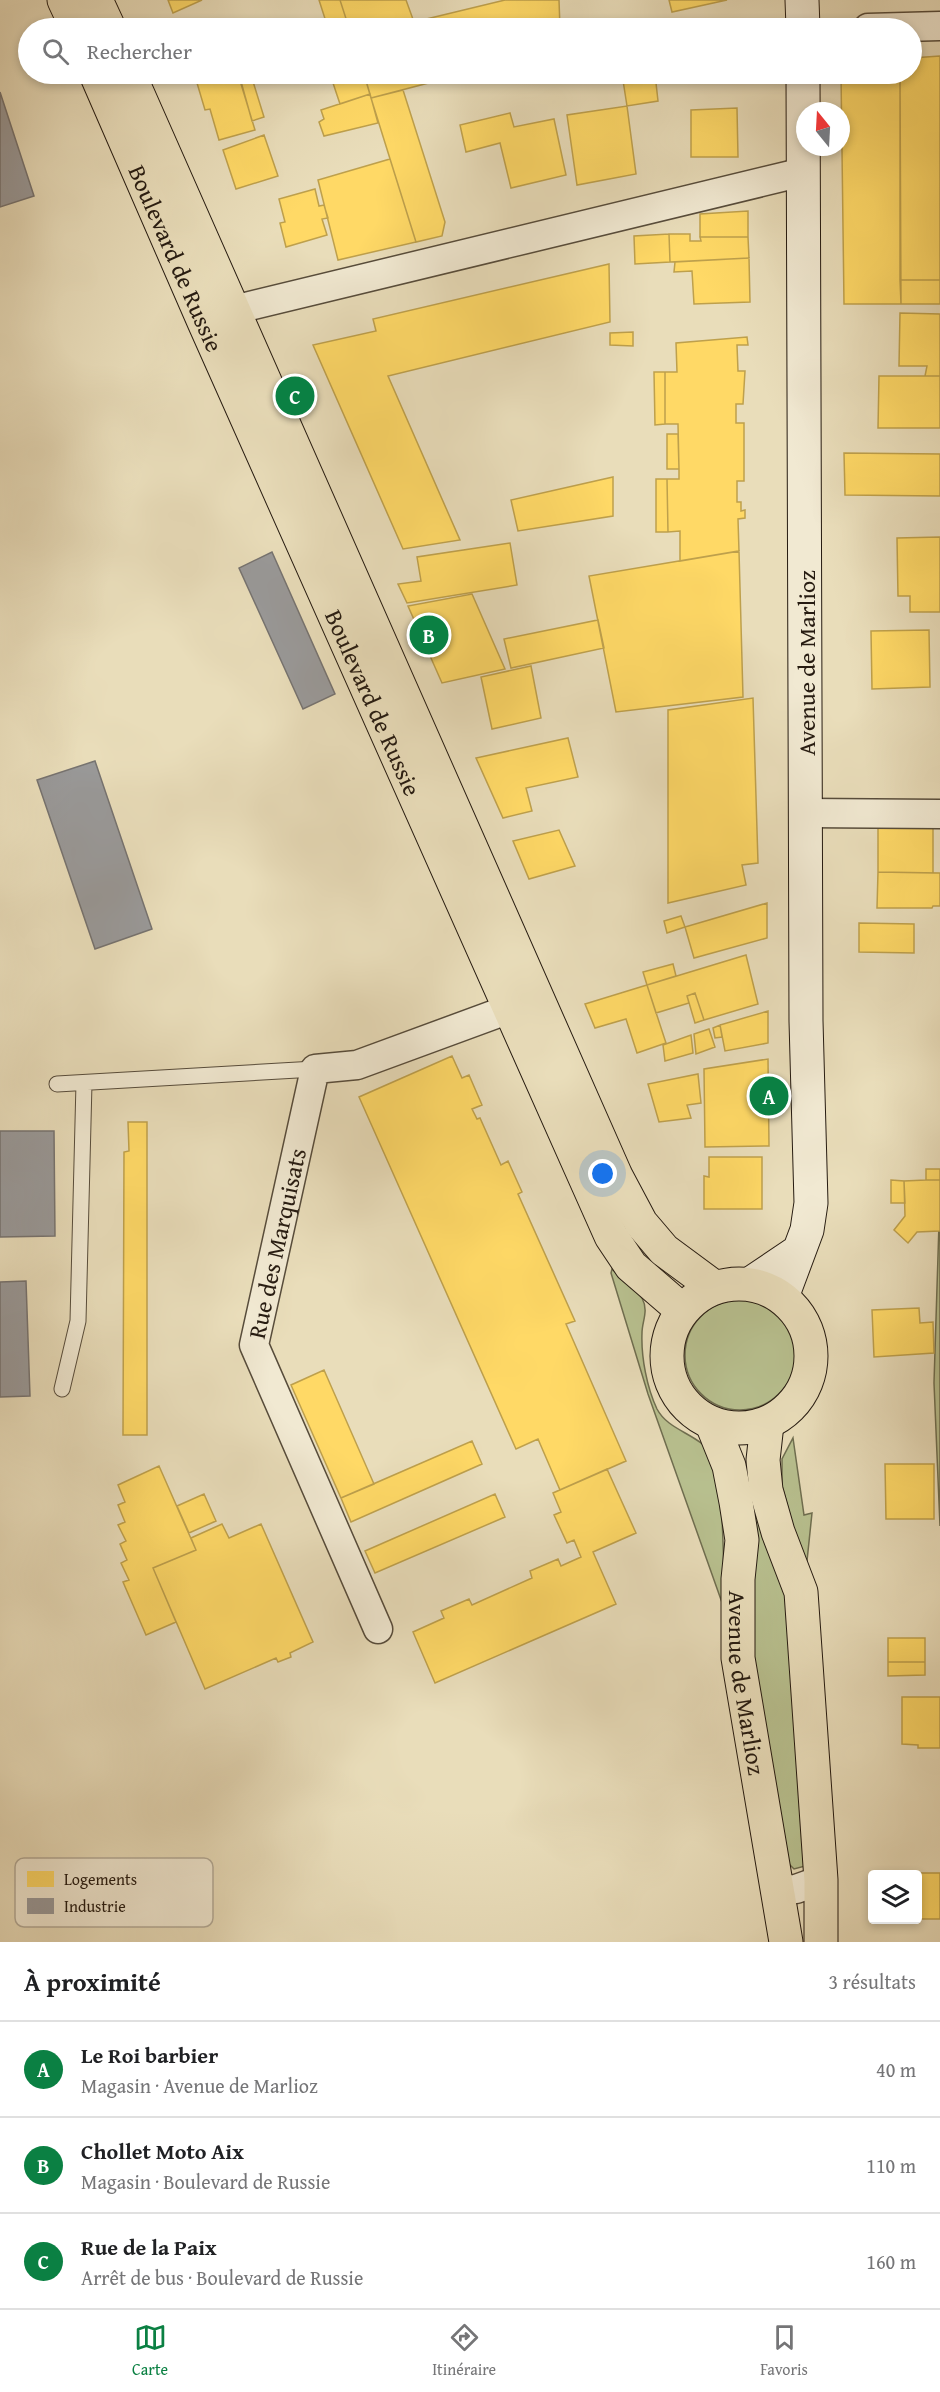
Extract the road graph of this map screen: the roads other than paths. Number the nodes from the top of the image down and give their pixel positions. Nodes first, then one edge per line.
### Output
1 (64, 0) edge
2 (96, 0) edge
3 (802, 0) edge
4 (72, 18) edge
5 (104, 18) edge
6 (802, 18) edge
7 (922, 26) edge
8 (940, 26) edge
9 (101, 84) edge
10 (133, 84) edge
11 (803, 84) edge
12 (803, 172) junction
13 (218, 316) junction
14 (807, 813) junction
15 (940, 814) edge
16 (522, 1004) junction
17 (315, 1069) junction
18 (84, 1083) junction
19 (57, 1084) dead end
20 (799, 1251) junction
21 (750, 1284) junction
22 (714, 1287) junction
23 (782, 1298) junction
24 (682, 1310) junction
25 (62, 1389) dead end
26 (712, 1424) junction
27 (767, 1424) junction
28 (378, 1629) dead end
29 (820, 1880) junction
30 (777, 1890) junction
31 (786, 1942) edge
32 (821, 1942) edge

1 - 4 main road
2 - 5 main road
3 - 6 main road
7 - 8 street
9 - 13 main road, Boulevard de Russie
10 - 13 main road, Boulevard de Russie
11 - 12 main road, Avenue de Marlioz
12 - 13 street
12 - 14 main road, Avenue de Marlioz
13 - 16 main road, Boulevard de Russie
14 - 15 street
14 - 20 main road, Avenue de Marlioz
16 - 17 street
16 - 22 main road, Boulevard de Russie
16 - 24 main road, Boulevard de Russie
17 - 18 lane
17 - 28 street, Rue des Marquisats
18 - 19 lane
18 - 25 lane
20 - 21 main road
20 - 23 main road, Avenue de Marlioz
21 - 22 main road
21 - 23 main road
22 - 24 main road
23 - 27 main road
24 - 26 main road
26 - 27 main road
26 - 30 main road, Avenue de Marlioz
27 - 29 main road
29 - 30 street
29 - 32 main road
30 - 31 main road, Avenue de Marlioz

